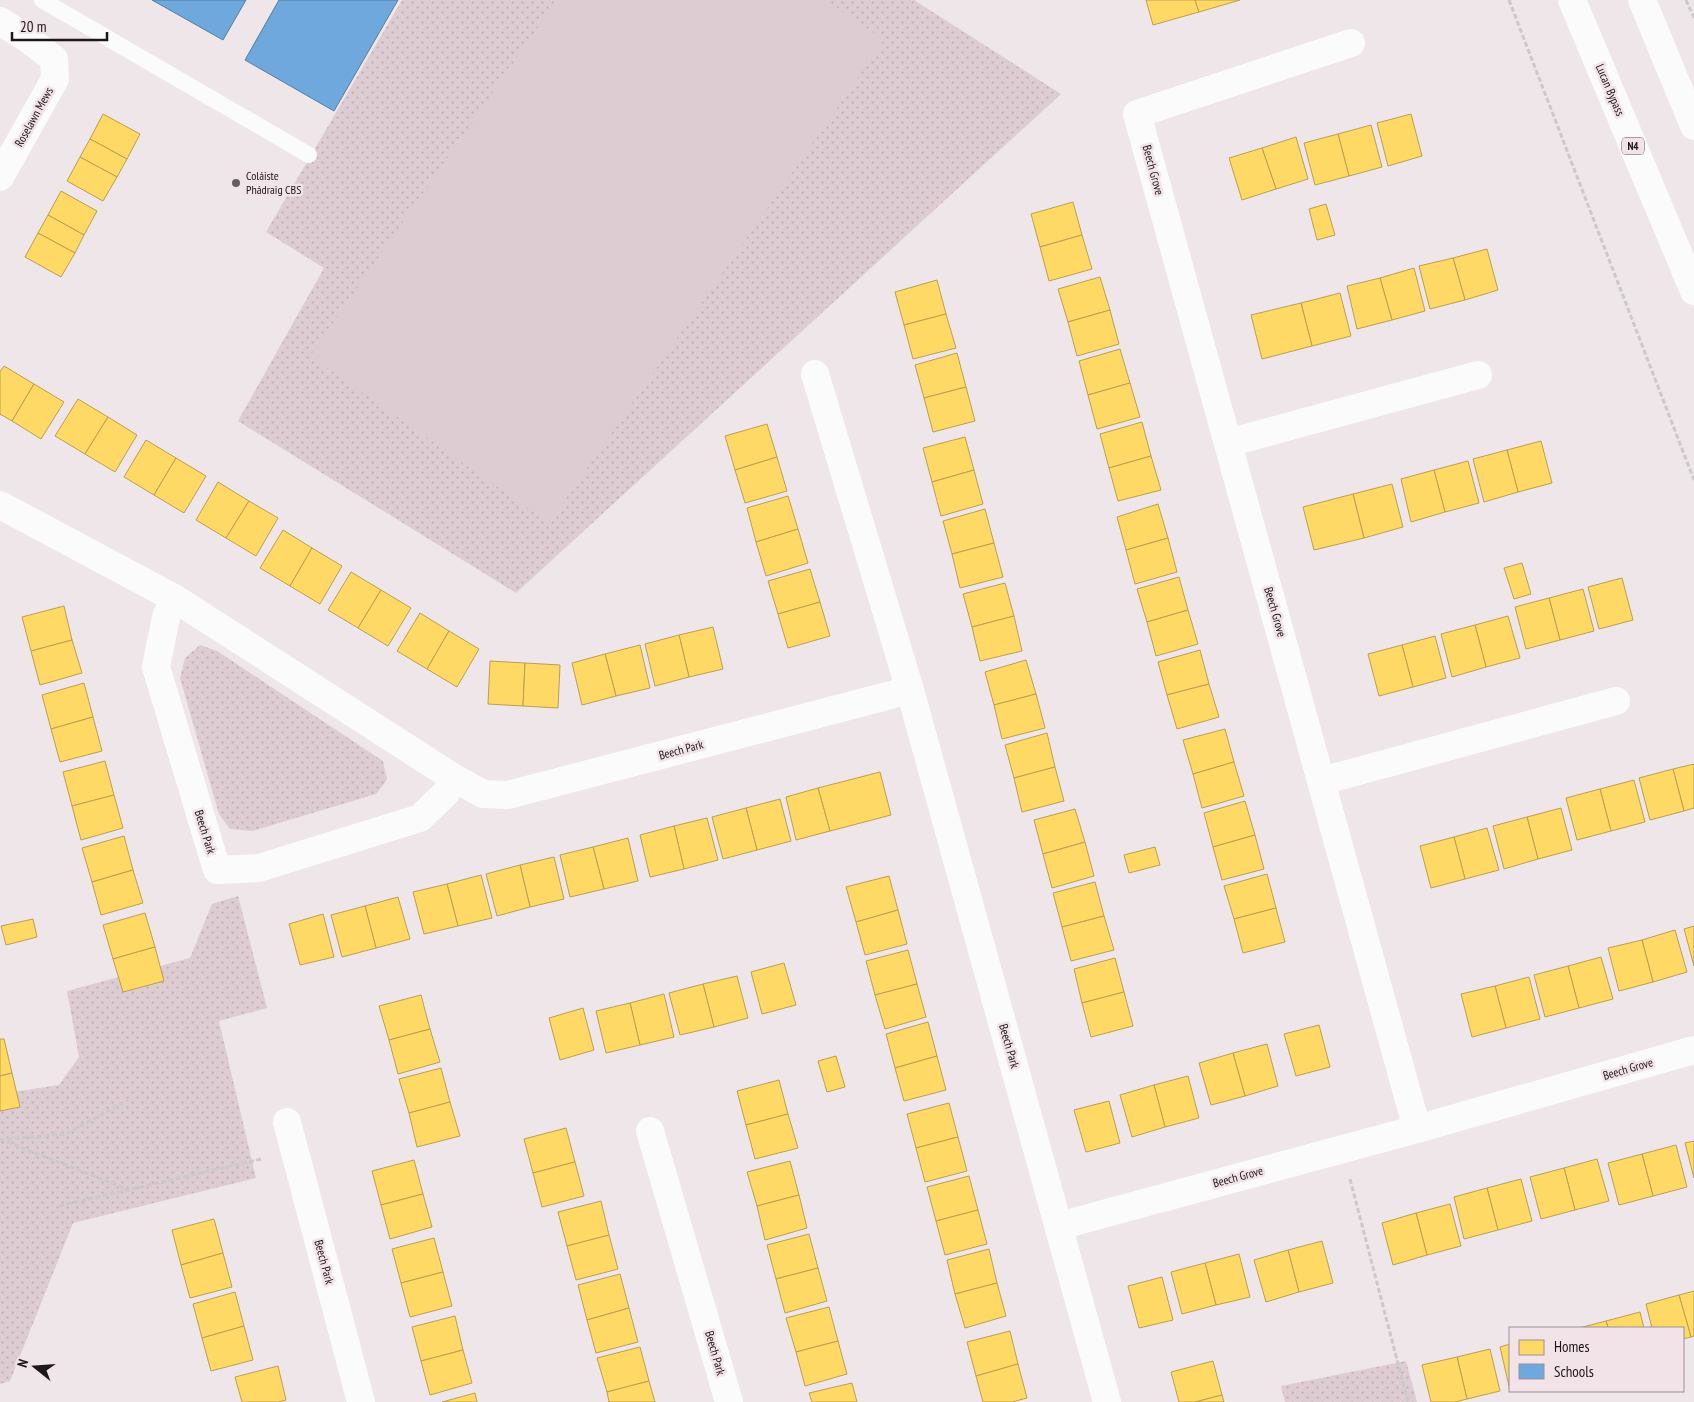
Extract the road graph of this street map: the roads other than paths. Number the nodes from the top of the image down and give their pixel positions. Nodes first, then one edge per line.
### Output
1 (42, 0) edge
2 (1572, 0) edge
3 (1642, 0) edge
4 (0, 21) edge
5 (1351, 42) dead end
6 (1694, 126) edge
7 (309, 155) dead end
8 (0, 178) edge
9 (1694, 291) edge
10 (815, 374) dead end
11 (1478, 375) dead end
12 (1228, 443) junction
13 (0, 505) edge
14 (174, 598) junction
15 (910, 690) junction
16 (1616, 701) dead end
17 (454, 778) junction
18 (1322, 781) junction
19 (1694, 1050) edge
20 (287, 1122) dead end
21 (1417, 1129) junction
22 (650, 1131) dead end
23 (1060, 1226) junction
24 (362, 1402) edge
25 (730, 1402) edge
26 (1106, 1402) edge

1 - 7 lane
2 - 9 main road, Lucan Bypass / N4
3 - 6 main road
4 - 8 main road, Roselawn Mews
5 - 12 main road, Beech Grove
10 - 15 main road, Beech Park
11 - 12 main road
12 - 18 main road, Beech Grove
13 - 14 main road, Beech Park
14 - 17 main road, Beech Park
14 - 17 main road, Beech Park
15 - 17 main road, Beech Park
15 - 23 main road, Beech Park
16 - 18 main road
18 - 21 main road, Beech Grove
19 - 21 main road, Beech Grove
20 - 24 main road, Beech Park
21 - 23 main road, Beech Grove
22 - 25 main road, Beech Park
23 - 26 main road, Beech Park

